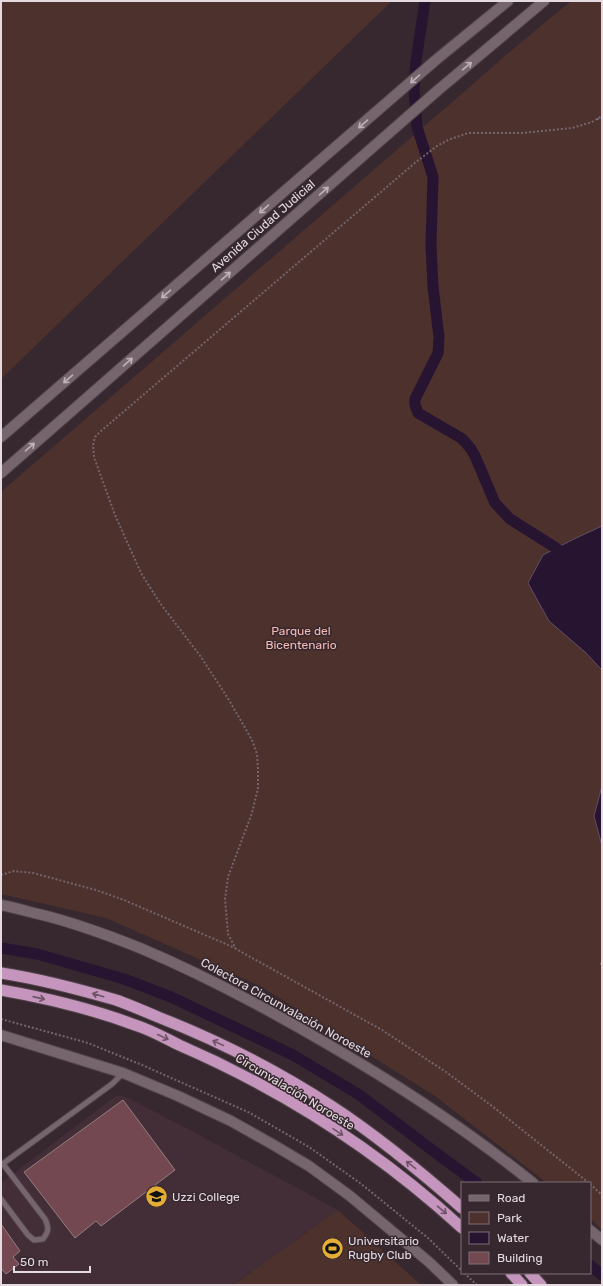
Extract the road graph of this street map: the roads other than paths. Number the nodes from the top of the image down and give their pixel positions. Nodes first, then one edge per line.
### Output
1 (508, 1) edge
2 (544, 1) edge
3 (1, 437) edge
4 (1, 473) edge
5 (1, 905) edge
6 (1, 973) edge
7 (1, 990) edge
8 (1, 1035) edge
9 (122, 1072) junction
10 (2, 1164) edge
11 (531, 1182) edge
12 (1, 1199) edge
13 (461, 1207) edge
14 (461, 1227) edge
15 (591, 1231) edge
16 (602, 1240) edge
17 (512, 1274) edge
18 (531, 1274) edge
19 (453, 1285) edge
20 (522, 1285) edge
21 (542, 1285) edge

1 -> 3 street, Avenida Ciudad Judicial
4 -> 2 street, Avenida Ciudad Judicial
5 - 11 street, Colectora Circunvalación Noroeste
13 -> 6 highway, Circunvalación Noroeste
7 -> 14 highway, Circunvalación Noroeste
8 - 9 street
9 - 10 lane
9 - 19 street
10 - 12 lane
15 - 16 street
17 - 20 highway
18 - 21 highway

